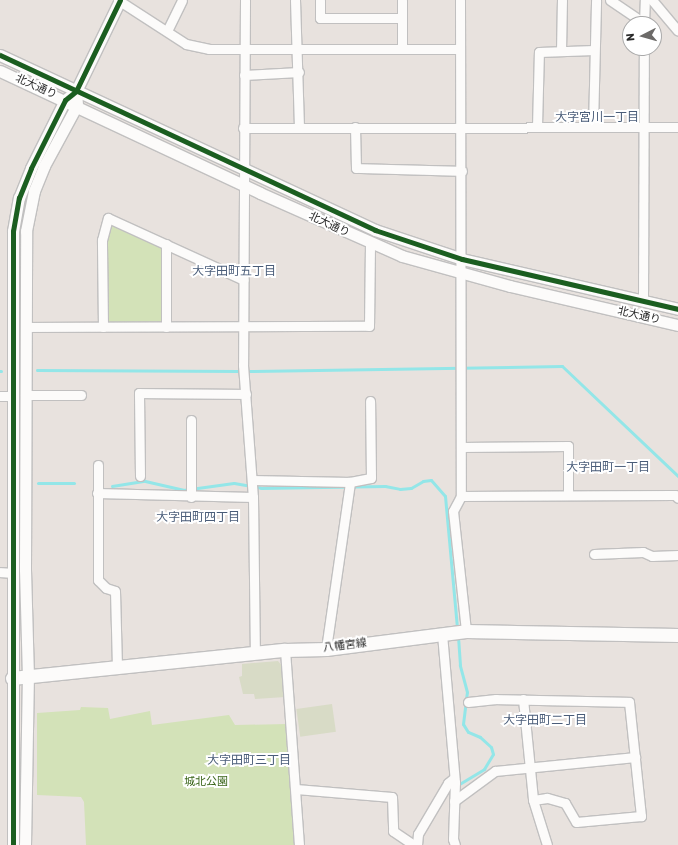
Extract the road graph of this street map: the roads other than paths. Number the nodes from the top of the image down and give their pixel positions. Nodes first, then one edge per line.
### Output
1 (119, 0) edge
2 (182, 0) edge
3 (245, 0) edge
4 (295, 0) edge
5 (320, 0) edge
6 (402, 0) edge
7 (460, 0) edge
8 (562, 0) edge
9 (596, 0) edge
10 (610, 0) edge
11 (645, 0) edge
12 (652, 0) edge
13 (634, 16) edge
14 (644, 16) edge
15 (402, 18) junction
16 (678, 30) edge
17 (167, 31) junction
18 (460, 49) junction
19 (245, 50) junction
20 (299, 50) junction
21 (402, 50) junction
22 (594, 50) junction
23 (561, 51) junction
24 (0, 55) edge
25 (644, 56) edge
26 (0, 71) edge
27 (299, 72) junction
28 (244, 75) junction
29 (76, 90) junction
30 (65, 100) junction
31 (77, 105) junction
32 (462, 126) junction
33 (537, 126) junction
34 (593, 126) junction
35 (644, 126) junction
36 (299, 127) junction
37 (354, 127) junction
38 (678, 127) edge
39 (243, 128) junction
40 (243, 169) junction
41 (462, 171) junction
42 (244, 185) junction
43 (370, 243) junction
44 (166, 244) junction
45 (462, 259) junction
46 (461, 272) junction
47 (244, 280) junction
48 (643, 301) junction
49 (678, 309) edge
50 (678, 324) edge
51 (6, 327) edge
52 (25, 327) junction
53 (103, 327) junction
54 (166, 327) junction
55 (244, 327) junction
56 (246, 394) junction
57 (81, 395) dead end
58 (0, 396) edge
59 (12, 396) junction
60 (25, 396) junction
61 (370, 401) dead end
62 (191, 420) dead end
63 (461, 447) junction
64 (98, 465) dead end
65 (140, 476) dead end
66 (351, 486) junction
67 (253, 488) junction
68 (97, 493) junction
69 (568, 495) junction
70 (461, 496) junction
71 (191, 497) junction
72 (678, 498) edge
73 (594, 554) dead end
74 (678, 555) edge
75 (0, 572) edge
76 (13, 573) junction
77 (456, 632) junction
78 (678, 635) edge
79 (326, 649) junction
80 (285, 650) junction
81 (255, 653) junction
82 (117, 668) junction
83 (28, 677) junction
84 (12, 678) junction
85 (523, 699) junction
86 (468, 702) dead end
87 (635, 757) junction
88 (530, 767) junction
89 (455, 783) junction
90 (296, 789) junction
91 (533, 800) junction
92 (454, 801) junction
93 (12, 845) edge
94 (25, 845) edge
95 (299, 845) edge
96 (415, 845) edge
97 (455, 845) edge
98 (547, 845) edge

1 - 17 street
1 - 29 street
2 - 17 street
3 - 19 street
4 - 20 street
5 - 15 street
6 - 15 street
7 - 18 street
8 - 23 street
9 - 22 street
10 - 13 street
11 - 14 street
12 - 16 street
15 - 21 street
17 - 19 street
18 - 21 street
18 - 32 street
19 - 20 street
19 - 28 street
20 - 21 street
20 - 27 street
22 - 23 street
22 - 34 street
23 - 33 street
24 - 29 street
25 - 35 street
26 - 30 street, 北大通り
27 - 28 street
27 - 36 street
28 - 39 street
29 - 30 street
29 - 31 street
29 - 40 street
30 - 31 street, 北大通り
30 - 51 street
31 - 42 street, 北大通り
31 - 52 street
32 - 33 street
32 - 37 street
32 - 41 street
33 - 34 street
34 - 35 street
35 - 38 street
35 - 48 street
36 - 37 street
36 - 39 street
37 - 41 street
39 - 40 street
40 - 42 street
40 - 45 street
41 - 45 street
42 - 43 street, 北大通り
42 - 47 street
43 - 46 street, 北大通り
43 - 55 street
44 - 47 street
44 - 53 street
44 - 54 street
45 - 46 street
45 - 48 street
46 - 50 street, 北大通り
46 - 63 street
47 - 55 street
48 - 49 street
51 - 52 street
51 - 59 street
52 - 53 street
52 - 60 street
53 - 54 street
54 - 55 street
55 - 56 street
56 - 65 street
56 - 67 street
57 - 60 street
58 - 59 street
59 - 76 street
60 - 83 street
61 - 66 street
62 - 71 street
63 - 69 street
63 - 70 street
64 - 68 street
66 - 67 street
66 - 79 street
67 - 71 street
67 - 81 street
68 - 71 street
68 - 82 street
69 - 70 street
69 - 72 street
70 - 77 street
73 - 74 street
75 - 76 street
76 - 84 street
77 - 78 main road, 八幡宮線
77 - 79 main road, 八幡宮線
77 - 89 street
79 - 80 main road, 八幡宮線
80 - 81 main road, 八幡宮線
80 - 90 street
81 - 82 main road, 八幡宮線
82 - 83 main road, 八幡宮線
83 - 84 main road, 八幡宮線
83 - 94 street
84 - 93 street
85 - 86 street
85 - 87 street
85 - 88 street
87 - 88 street
87 - 91 street
88 - 91 street
88 - 92 street
89 - 92 street
89 - 96 street
90 - 95 street
90 - 96 street
91 - 98 street
92 - 97 street

